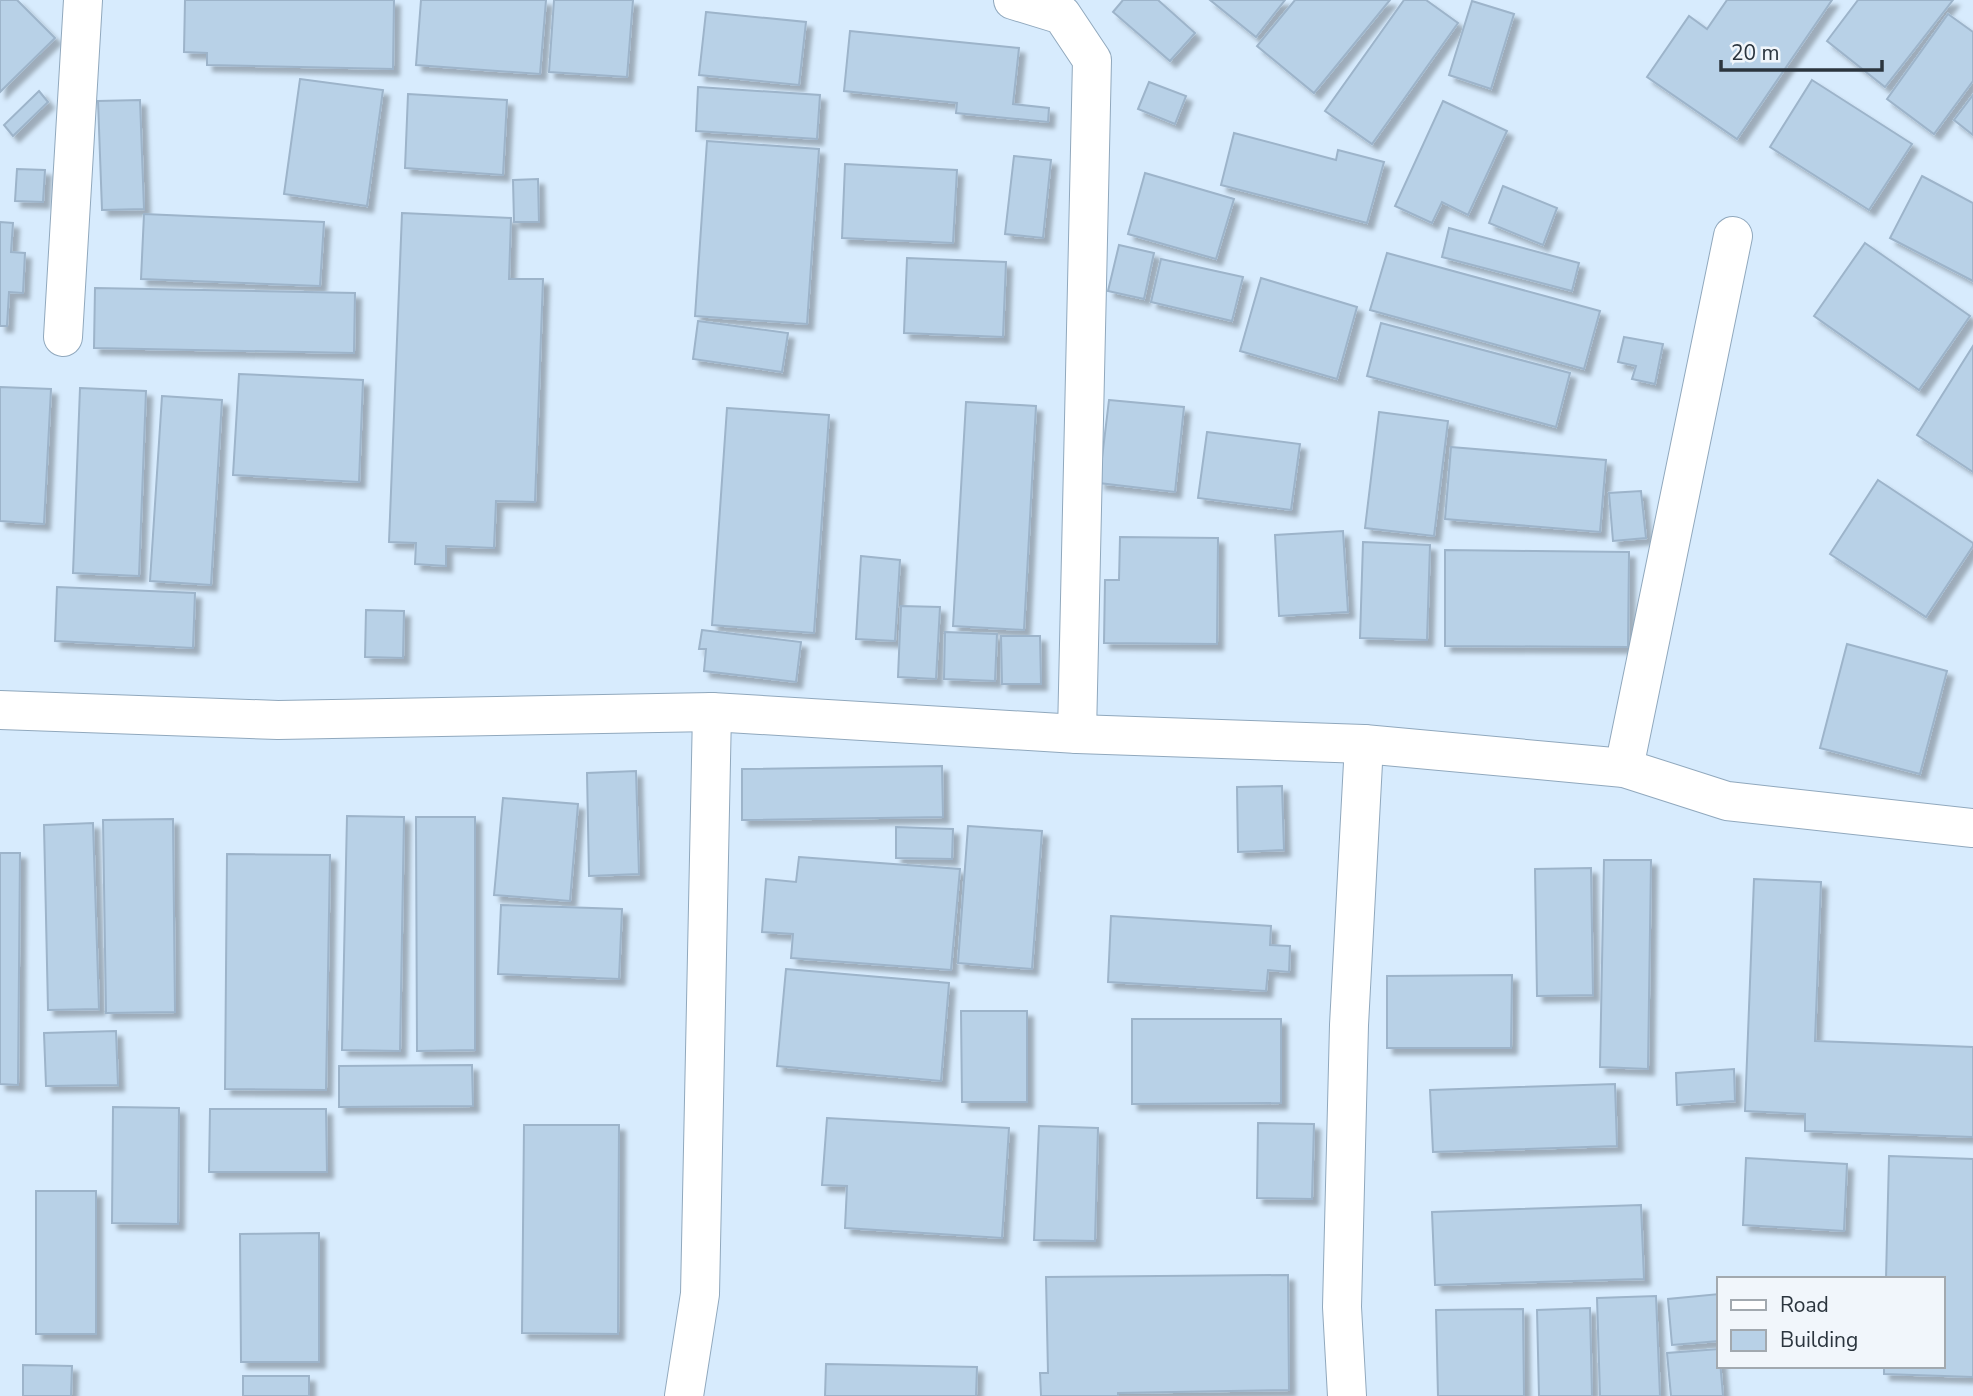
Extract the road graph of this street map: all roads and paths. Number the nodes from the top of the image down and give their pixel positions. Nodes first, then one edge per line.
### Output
1 (83, 0) edge
2 (1013, 0) edge
3 (1733, 236) dead end
4 (63, 337) dead end
5 (0, 710) edge
6 (712, 712) junction
7 (1077, 734) junction
8 (1364, 744) junction
9 (1623, 768) junction
10 (1973, 828) edge
11 (684, 1396) edge
12 (1347, 1396) edge

1 - 4 street
2 - 7 street
3 - 9 street
5 - 6 street
6 - 7 street
6 - 11 street
7 - 8 street
8 - 9 street
8 - 12 street
9 - 10 street

